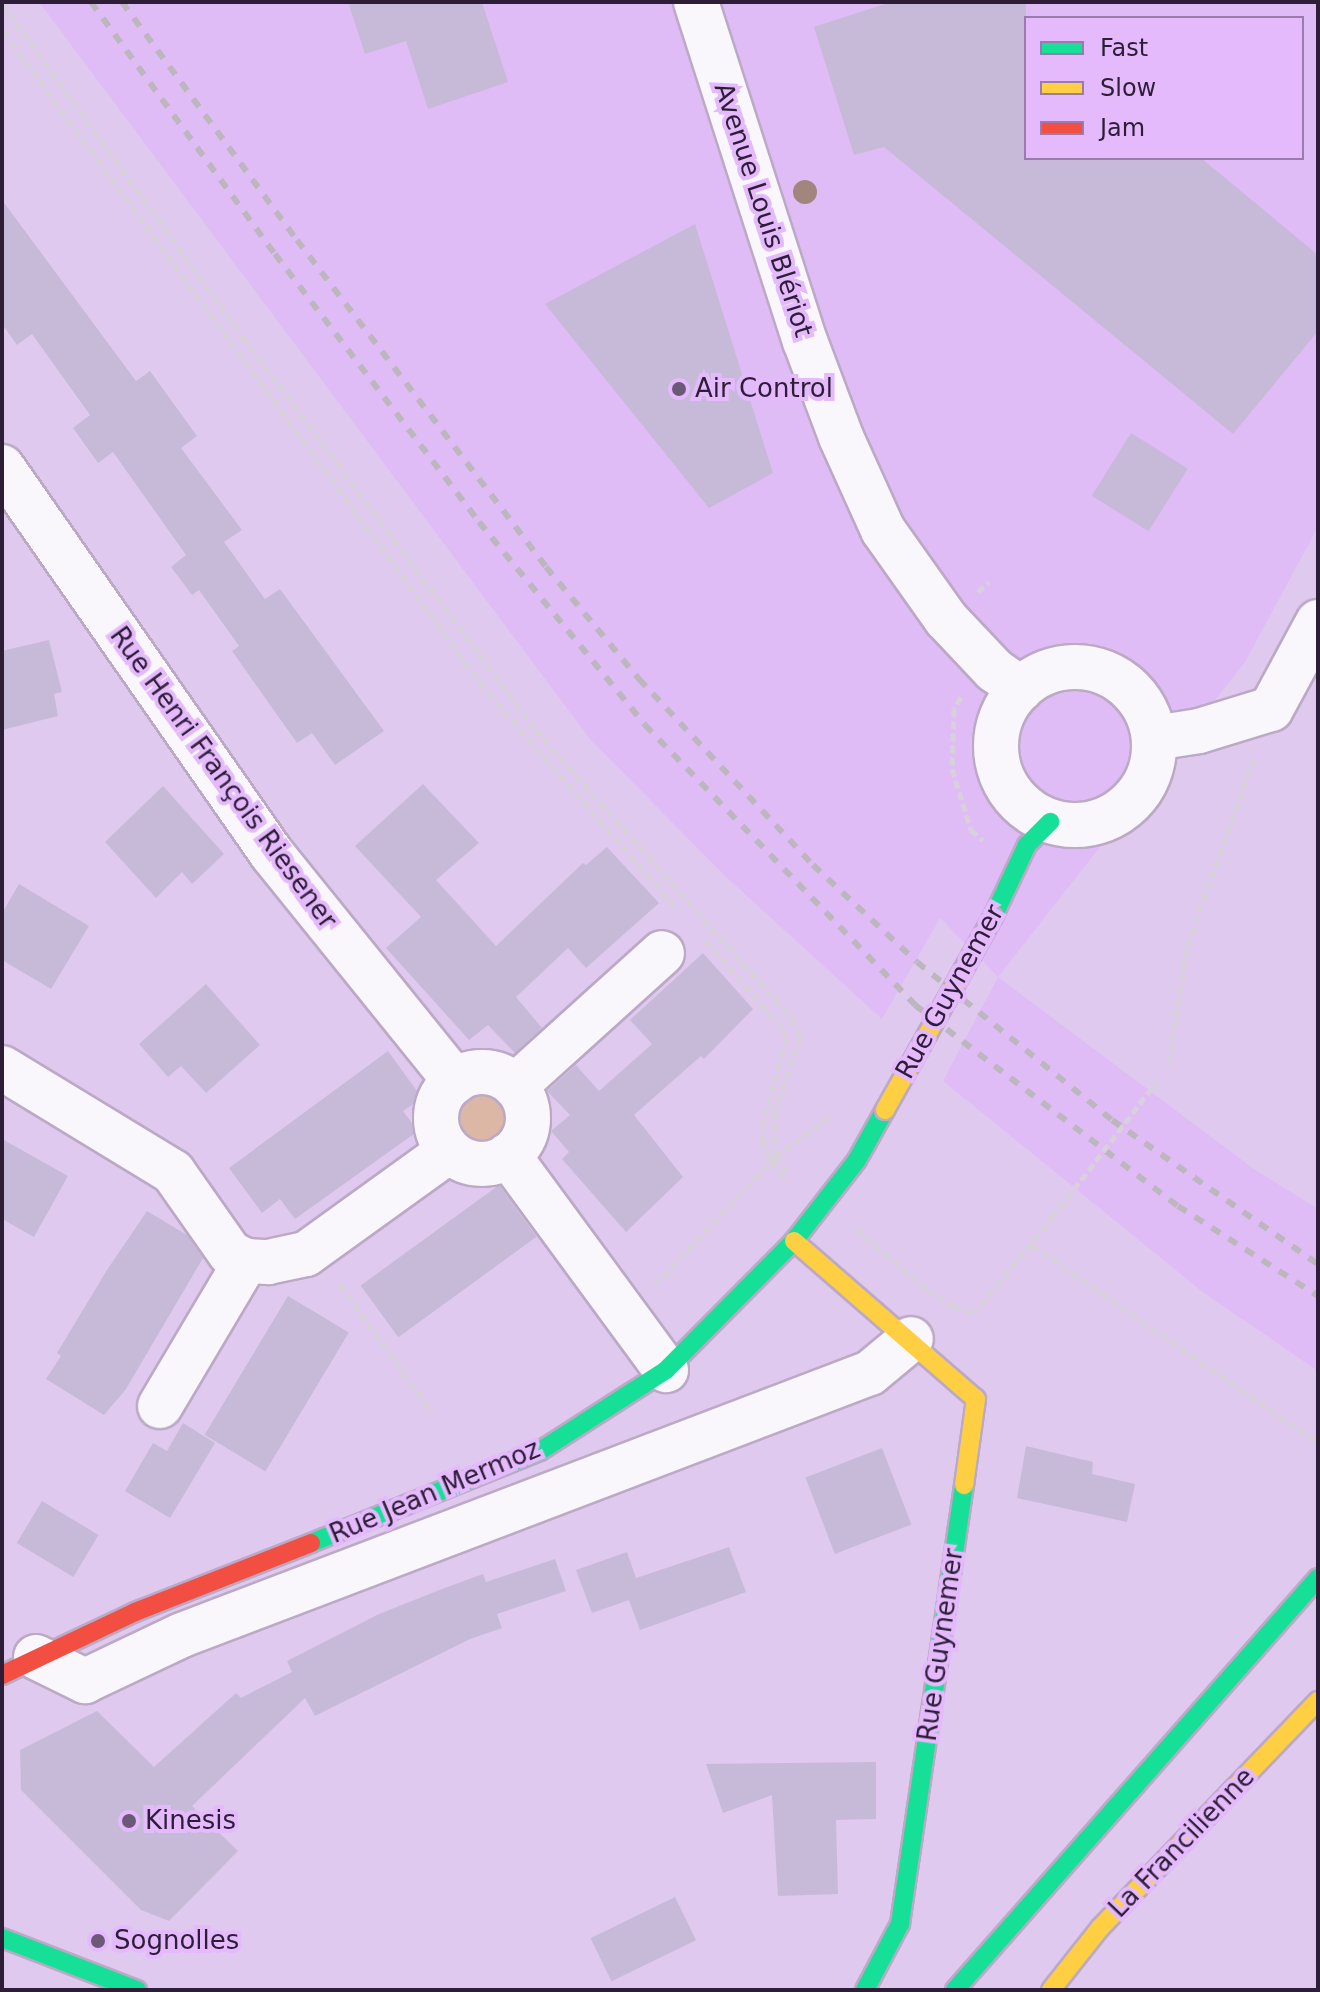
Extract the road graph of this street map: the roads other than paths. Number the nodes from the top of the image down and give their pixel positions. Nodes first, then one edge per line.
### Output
1 (696, 2) edge
2 (2, 467) edge
3 (1318, 622) edge
4 (1021, 689) junction
5 (1154, 738) junction
6 (1050, 822) junction
7 (662, 953) dead end
8 (2, 1068) edge
9 (455, 1081) junction
10 (515, 1086) junction
11 (449, 1151) junction
12 (508, 1155) junction
13 (794, 1241) junction
14 (246, 1261) junction
15 (904, 1332) junction
16 (666, 1370) junction
17 (160, 1406) dead end
18 (1318, 1578) edge
19 (13, 1671) edge
20 (1318, 1701) edge
21 (5, 1936) edge
22 (137, 1990) edge
23 (865, 1990) edge
24 (955, 1990) edge
25 (1051, 1990) edge

1 - 4 street, Avenue Louis Blériot
2 - 9 street, Rue Henri François Riesener
3 - 5 street
4 - 5 street
4 - 6 street
5 - 6 street
6 - 13 main road, Rue Guynemer, bridge
7 - 10 street
8 - 14 street
9 - 10 street
9 - 11 street
10 - 12 street
11 - 12 street
11 - 14 street
12 - 16 street
13 - 15 main road
13 - 16 main road, Rue Jean Mermoz
14 - 17 street
15 - 19 street, Rue Jean Mermoz
15 - 23 main road, Rue Guynemer
16 - 19 main road, Rue Jean Mermoz
18 - 24 main road
20 - 25 main road, La Francilienne
21 - 22 main road

